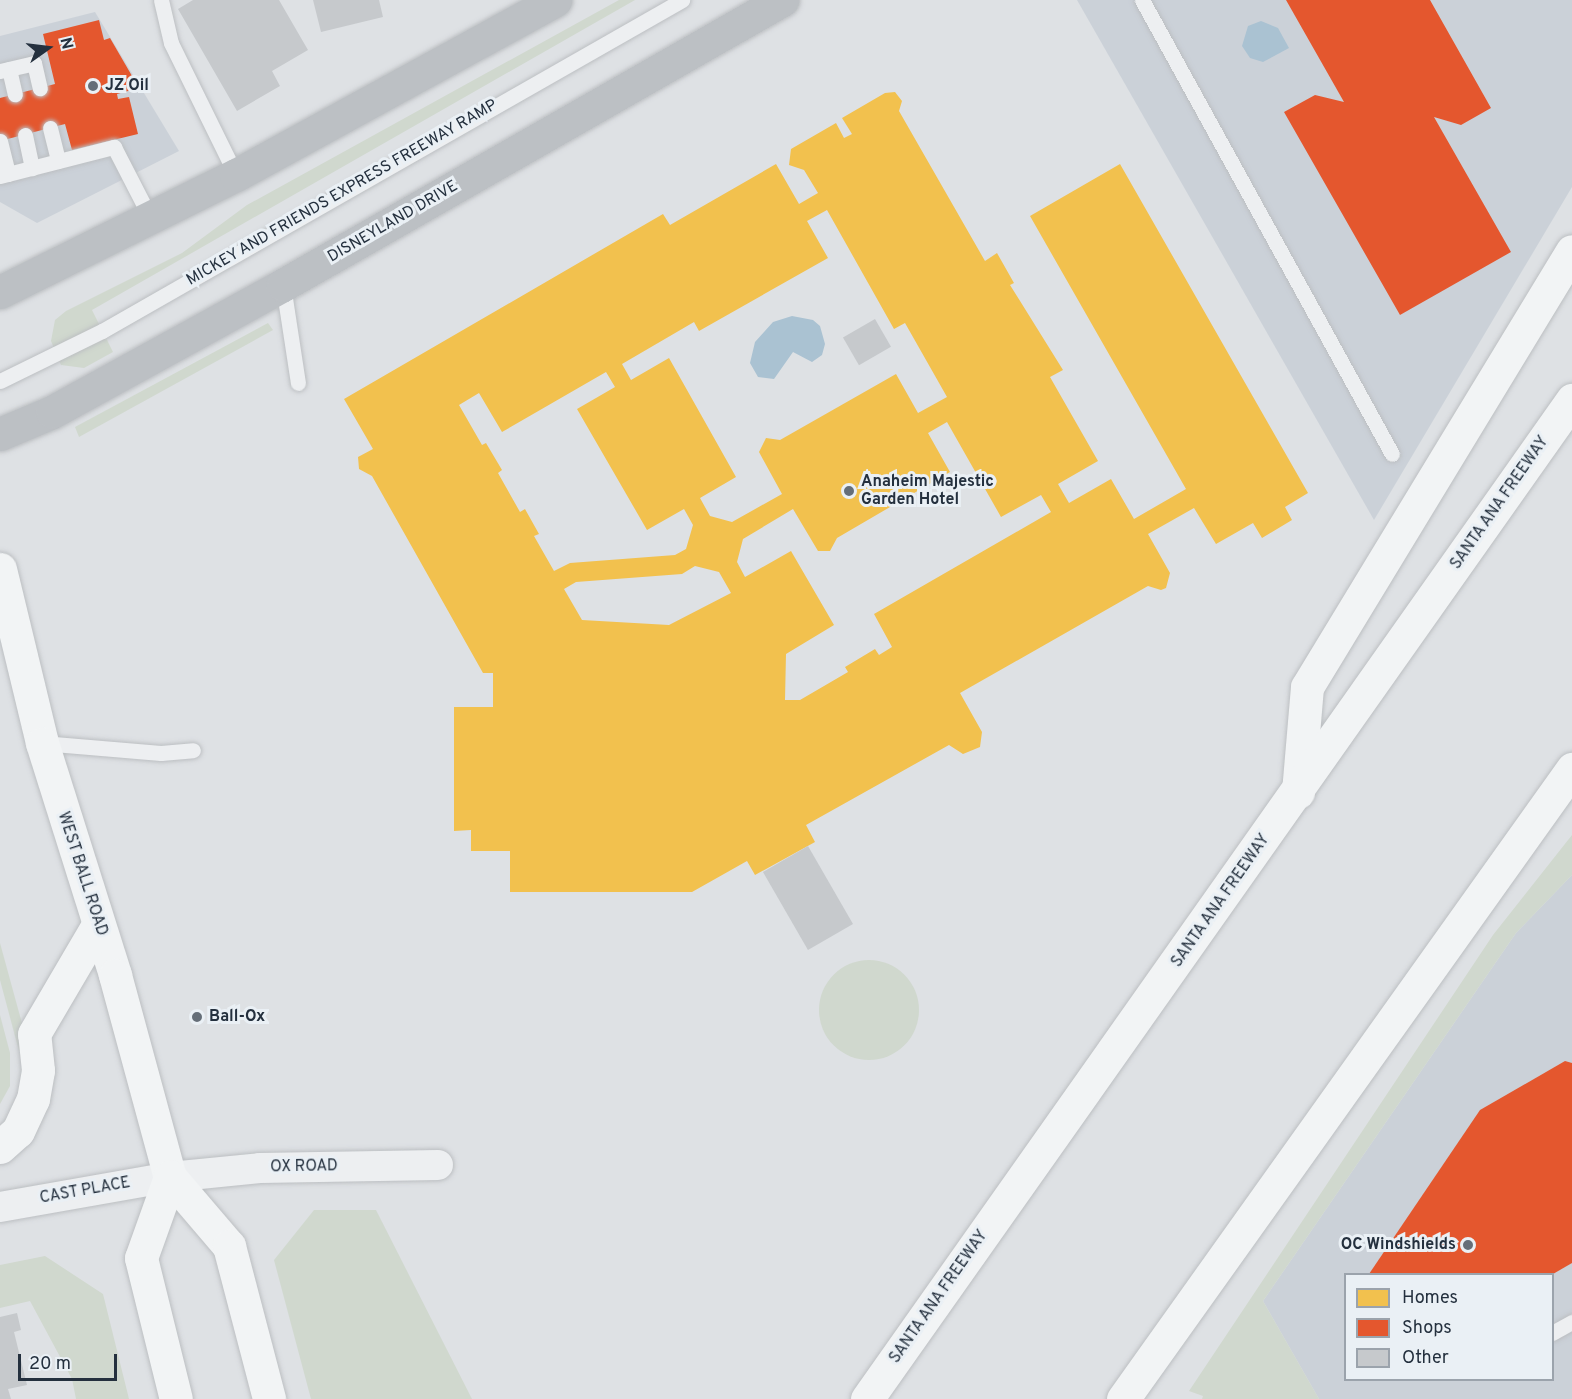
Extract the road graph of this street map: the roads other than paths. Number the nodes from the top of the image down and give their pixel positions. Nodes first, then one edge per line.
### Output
1 (161, 0) edge
2 (555, 0) edge
3 (682, 0) edge
4 (782, 0) edge
5 (1142, 0) edge
6 (4, 70) edge
7 (40, 88) dead end
8 (15, 94) dead end
9 (50, 128) dead end
10 (25, 135) dead end
11 (0, 141) edge
12 (58, 161) junction
13 (32, 168) junction
14 (4, 175) edge
15 (236, 175) junction
16 (150, 218) junction
17 (1572, 251) edge
18 (283, 285) junction
19 (0, 292) edge
20 (0, 381) edge
21 (298, 383) dead end
22 (1572, 400) edge
23 (0, 434) edge
24 (1392, 454) dead end
25 (0, 569) edge
26 (42, 743) junction
27 (193, 750) dead end
28 (1572, 769) edge
29 (1298, 793) junction
30 (98, 925) junction
31 (0, 1147) edge
32 (438, 1165) dead end
33 (170, 1177) junction
34 (0, 1206) edge
35 (1232, 1245) junction
36 (1572, 1322) edge
37 (1554, 1332) edge
38 (176, 1399) edge
39 (269, 1399) edge
40 (867, 1399) edge
41 (1123, 1399) edge
42 (1142, 1399) edge

1 - 15 lane
2 - 15 main road
3 - 20 lane, MICKEY AND FRIENDS EXPRESS FREEWAY RAMP
4 - 18 main road, DISNEYLAND DRIVE
5 - 24 lane
6 - 7 lane
6 - 8 lane
9 - 12 lane
10 - 13 lane
11 - 14 lane
12 - 13 lane
12 - 16 lane
13 - 14 lane
15 - 16 main road
16 - 19 main road
17 - 29 main road
18 - 21 lane
18 - 23 main road, DISNEYLAND DRIVE
22 - 29 main road, SANTA ANA FREEWAY
25 - 26 main road, WEST BALL ROAD
26 - 27 lane
26 - 30 main road, WEST BALL ROAD
28 - 35 main road
29 - 40 main road, SANTA ANA FREEWAY
30 - 31 main road
30 - 33 main road, WEST BALL ROAD
32 - 33 street, OX ROAD
33 - 34 street, CAST PLACE
33 - 38 main road
33 - 39 main road, WEST BALL ROAD
35 - 41 main road
35 - 42 main road
36 - 37 lane

